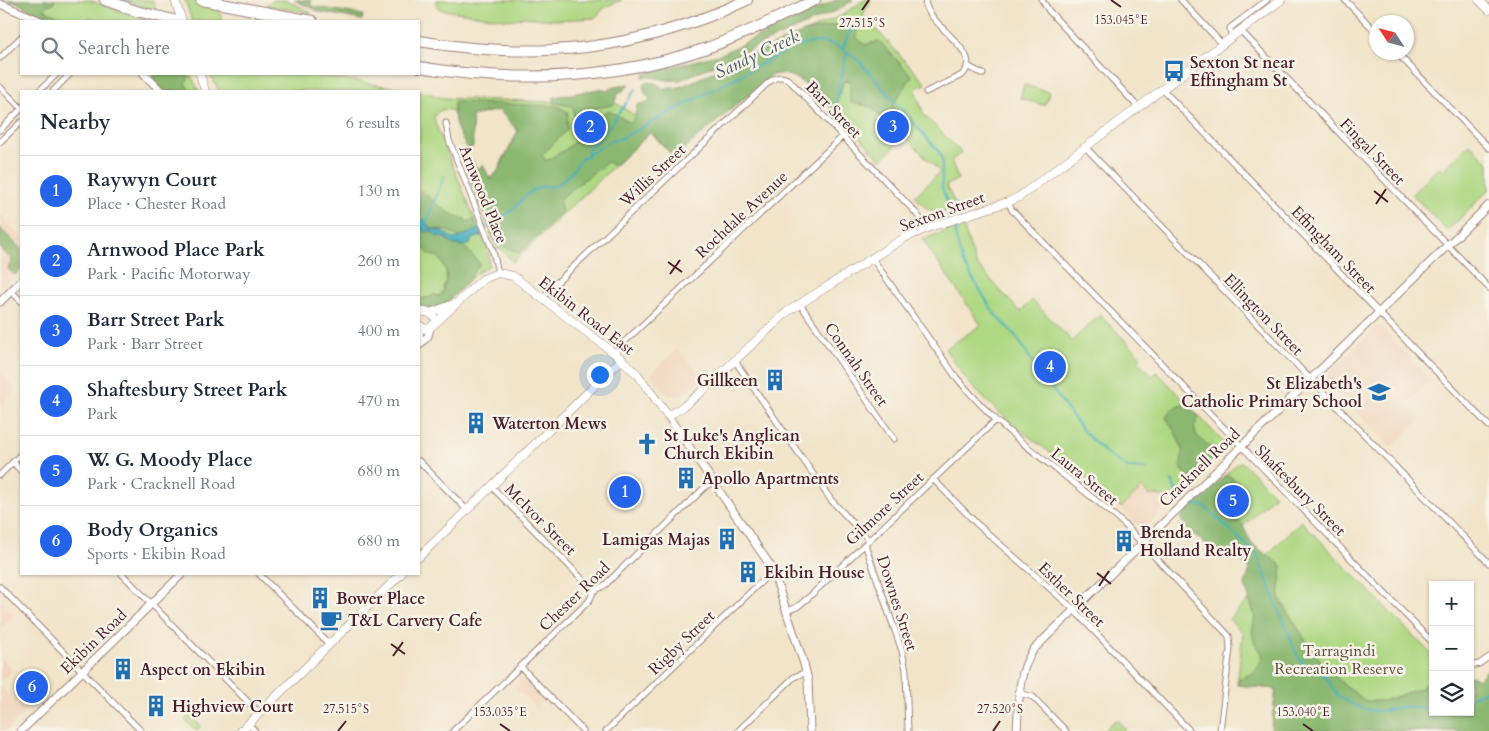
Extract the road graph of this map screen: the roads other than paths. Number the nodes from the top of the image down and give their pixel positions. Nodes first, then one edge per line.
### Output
1 (105, 0) edge
2 (175, 0) edge
3 (201, 0) edge
4 (747, 0) edge
5 (815, 0) edge
6 (924, 0) edge
7 (1042, 0) edge
8 (1182, 0) edge
9 (1267, 0) edge
10 (1280, 0) edge
11 (1345, 0) edge
12 (1479, 0) edge
13 (0, 4) edge
14 (1489, 10) edge
15 (36, 20) edge
16 (176, 20) edge
17 (180, 20) edge
18 (307, 20) edge
19 (1369, 25) edge
20 (1240, 30) junction
21 (1231, 37) junction
22 (20, 38) edge
23 (420, 41) edge
24 (1222, 44) junction
25 (0, 58) edge
26 (1404, 60) edge
27 (967, 66) junction
28 (420, 67) edge
29 (983, 74) dead end
30 (56, 75) edge
31 (69, 75) edge
32 (145, 75) edge
33 (201, 77) edge
34 (782, 77) joint
35 (0, 87) edge
36 (1162, 89) junction
37 (40, 90) edge
38 (54, 90) edge
39 (158, 90) edge
40 (205, 90) edge
41 (211, 90) edge
42 (926, 92) dead end
43 (1138, 106) junction
44 (20, 108) edge
45 (20, 110) edge
46 (20, 123) edge
47 (446, 123) dead end
48 (0, 130) edge
49 (843, 136) junction
50 (0, 142) edge
51 (1085, 147) junction
52 (1489, 148) edge
53 (1008, 202) junction
54 (1489, 205) edge
55 (928, 228) junction
56 (1447, 245) junction
57 (872, 258) junction
58 (498, 274) junction
59 (20, 282) edge
60 (1489, 288) edge
61 (11, 291) junction
62 (543, 298) junction
63 (20, 300) edge
64 (0, 302) edge
65 (456, 304) junction
66 (800, 304) junction
67 (1378, 312) junction
68 (423, 314) edge
69 (420, 326) edge
70 (432, 326) junction
71 (420, 344) edge
72 (615, 353) junction
73 (622, 359) junction
74 (735, 361) junction
75 (1309, 379) junction
76 (668, 416) junction
77 (996, 420) junction
78 (1489, 426) edge
79 (894, 439) dead end
80 (1240, 446) junction
81 (20, 455) edge
82 (420, 461) edge
83 (13, 462) junction
84 (20, 470) edge
85 (0, 475) edge
86 (933, 479) junction
87 (713, 481) junction
88 (491, 486) junction
89 (467, 510) junction
90 (867, 542) junction
91 (1142, 542) junction
92 (420, 556) edge
93 (1489, 563) edge
94 (775, 573) junction
95 (123, 575) edge
96 (181, 575) edge
97 (259, 575) edge
98 (398, 575) edge
99 (0, 587) edge
100 (594, 591) junction
101 (151, 604) junction
102 (1073, 610) junction
103 (787, 611) junction
104 (1429, 639) edge
105 (329, 644) junction
106 (1489, 657) edge
107 (1474, 665) edge
108 (520, 666) junction
109 (82, 671) junction
110 (806, 672) junction
111 (1020, 693) junction
112 (259, 713) junction
113 (248, 724) junction
114 (21, 730) edge
115 (141, 731) edge
116 (241, 731) edge
117 (255, 731) edge
118 (453, 731) edge
119 (584, 731) edge
120 (606, 731) edge
121 (738, 731) edge
122 (810, 731) edge
123 (908, 731) edge
124 (1017, 731) edge
125 (1066, 731) edge
126 (1190, 731) edge
127 (1220, 731) edge

1 - 16 highway
2 - 17 main road
3 - 18 highway
4 - 23 highway
5 - 28 highway
6 - 27 street
7 - 43 street
8 - 24 street
9 - 21 street, Sexton Street
10 - 20 main road, Sexton Street
11 - 19 street
12 - 14 main road
13 - 15 street
20 - 21 main road, Sexton Street
20 - 56 street, Fingal Street
21 - 24 main road, Sexton Street
22 - 25 street
24 - 36 main road, Sexton Street
26 - 52 street
27 - 29 street
27 - 42 street
30 - 37 street
31 - 38 street
32 - 39 street
33 - 40 main road
33 - 41 main road
34 - 49 street, Barr Street
34 - 62 street, Willis Street
35 - 44 street
36 - 43 main road, Sexton Street
36 - 67 street, Effingham Street
43 - 51 main road, Sexton Street
45 - 48 street
46 - 50 street
47 - 58 street, Arnwood Place
49 - 55 street, Barr Street
49 - 72 street, Rochdale Avenue
51 - 53 main road, Sexton Street
51 - 75 street, Ellington Street
53 - 55 main road, Sexton Street
53 - 80 street, Shaftesbury Street
54 - 56 street, Cracknell Road
55 - 57 main road, Sexton Street
56 - 60 street, Fingal Street
56 - 67 street, Cracknell Road
57 - 66 main road, Sexton Street
57 - 77 street, Laura Street
58 - 62 main road, Ekibin Road East
58 - 65 main road
59 - 61 street
61 - 63 street
61 - 64 street
62 - 72 main road, Ekibin Road East
65 - 68 main road
65 - 70 main road
66 - 74 main road, Sexton Street
66 - 79 street, Connah Street
67 - 75 street, Cracknell Road
67 - 78 street, Effingham Street
68 - 70 main road
69 - 70 main road
70 - 71 street
72 - 73 main road, Ekibin Road East
73 - 76 main road, Ekibin Road East
73 - 88 main road
74 - 76 main road, Sexton Street
74 - 90 street
75 - 80 street, Cracknell Road
75 - 93 street, Ellington Street
76 - 87 street, Ekibin Road East
77 - 86 street, Gilmore Street
77 - 91 street, Laura Street
80 - 91 street, Cracknell Road
80 - 104 street, Shaftesbury Street
81 - 83 street
82 - 89 street
83 - 84 street
83 - 85 street
86 - 90 street, Gilmore Street
86 - 102 street, Esther Street
87 - 94 street, Ekibin Road East
87 - 100 street, Chester Road
88 - 89 main road
88 - 100 street, McIvor Street
89 - 92 main road
90 - 103 street, Gilmore Street
90 - 123 street, Downes Street
91 - 102 street, Cracknell Road
91 - 127 street, Laura Street
94 - 103 street, Ekibin Road East
94 - 120 street, Rigby Street
95 - 101 street
96 - 101 street, Ekibin Road
97 - 105 street
98 - 105 main road
99 - 109 street
100 - 108 street, Chester Road
101 - 109 street, Ekibin Road
101 - 112 street
102 - 111 street, Cracknell Road
102 - 126 street, Esther Street
103 - 110 street, Ekibin Road East
105 - 112 main road
106 - 107 street
108 - 118 street, Chester Road
108 - 119 street
109 - 114 street, Ekibin Road
109 - 115 street
110 - 121 street
110 - 122 street, Ekibin Road East
111 - 124 street, Cracknell Road
111 - 125 street
112 - 113 main road
113 - 116 main road
113 - 117 street

